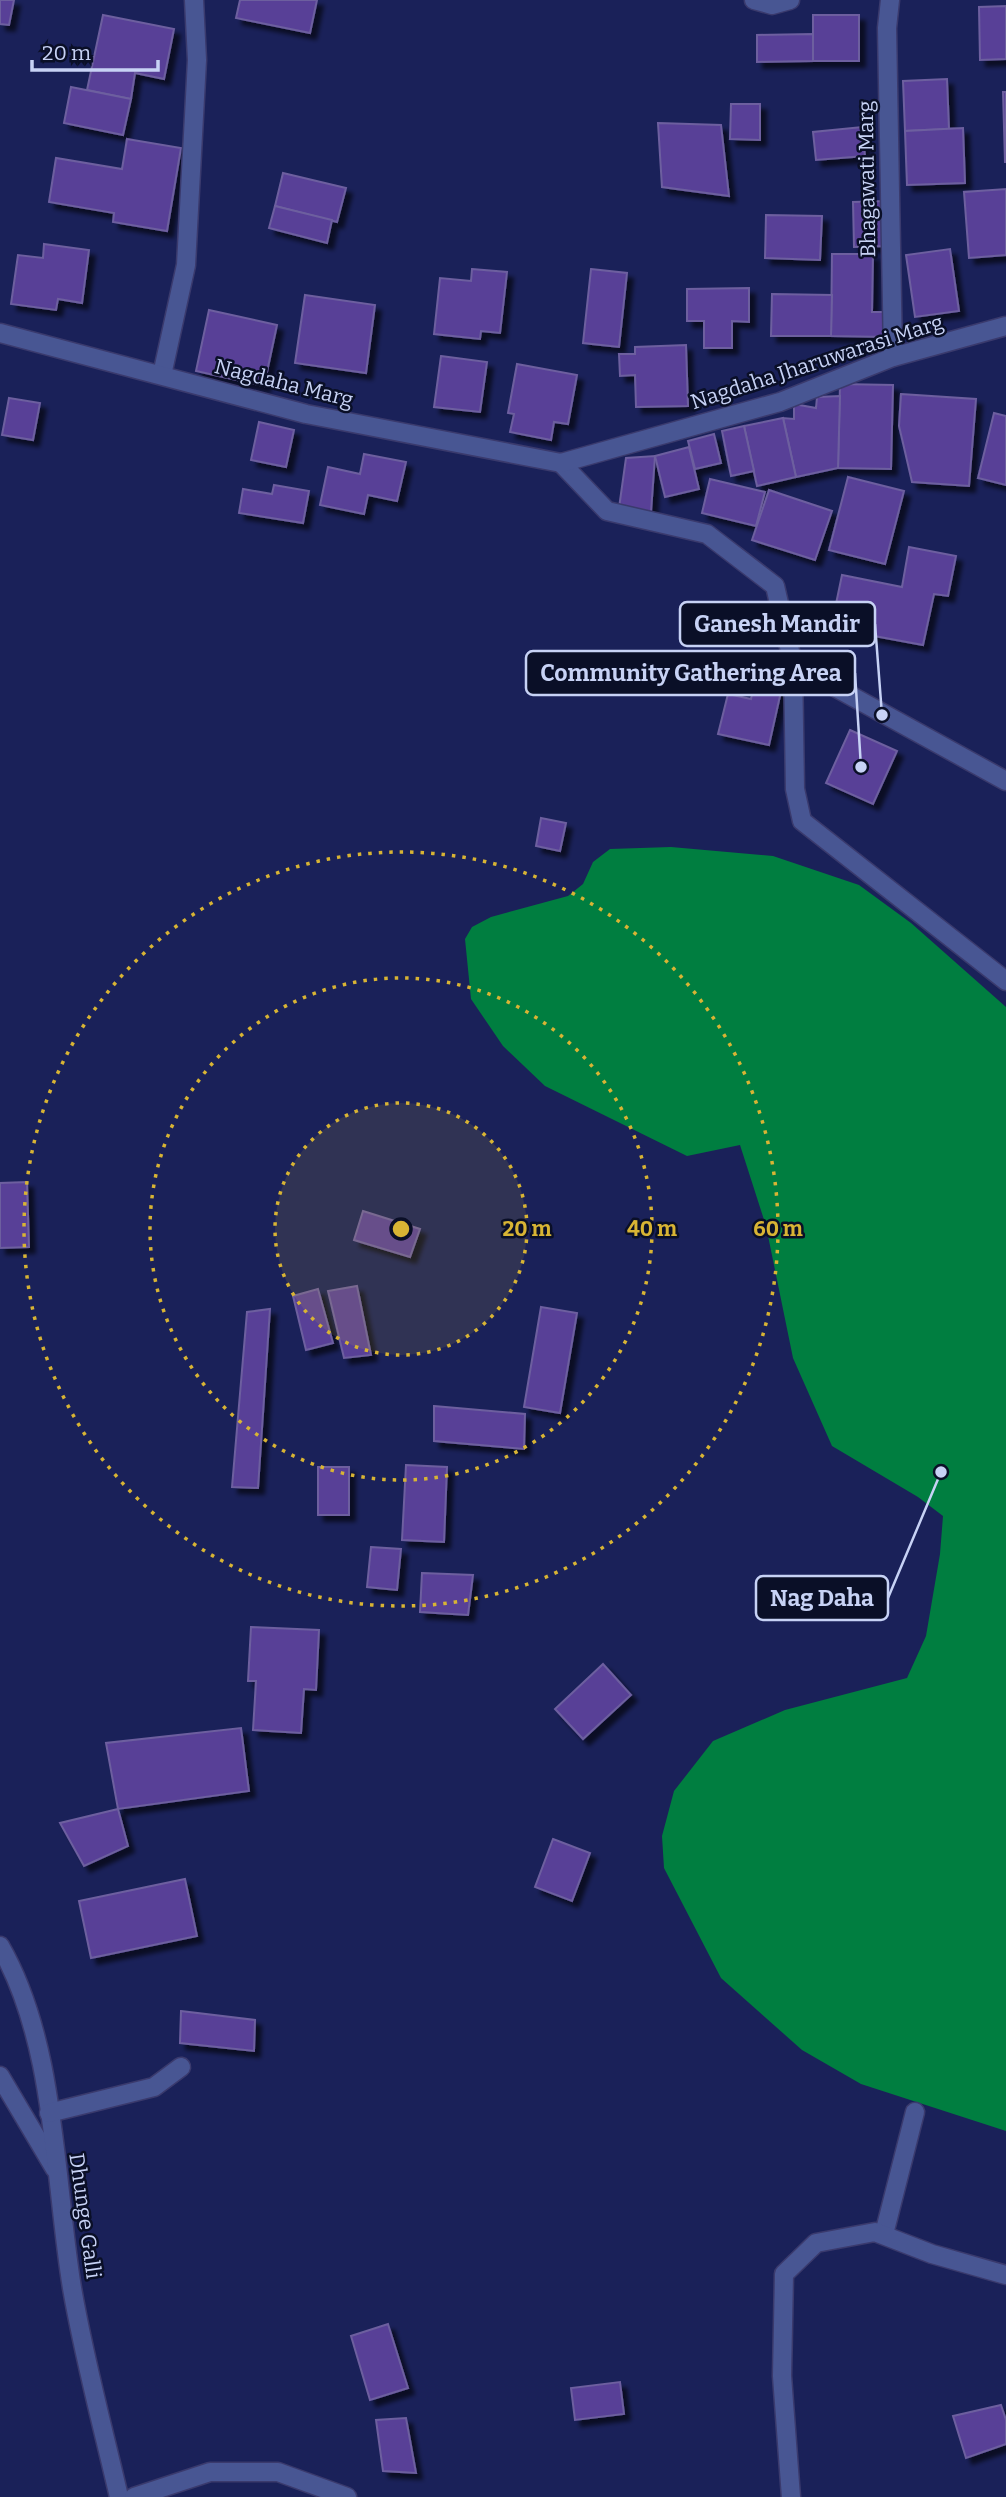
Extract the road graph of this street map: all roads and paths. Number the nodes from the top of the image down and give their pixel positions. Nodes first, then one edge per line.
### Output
1 (194, 0) edge
2 (754, 0) edge
3 (790, 0) edge
4 (890, 0) edge
5 (1006, 326) edge
6 (0, 333) edge
7 (893, 357) junction
8 (162, 375) junction
9 (561, 463) junction
10 (793, 664) junction
11 (1006, 781) edge
12 (1006, 981) edge
13 (0, 1946) edge
14 (181, 2067) dead end
15 (0, 2076) edge
16 (915, 2112) dead end
17 (49, 2113) junction
18 (55, 2169) junction
19 (884, 2234) junction
20 (1006, 2275) edge
21 (119, 2497) edge
22 (134, 2497) edge
23 (347, 2497) edge
24 (791, 2497) edge

1 - 8 street
2 - 3 street
4 - 7 street, Bhagawati Marg
5 - 7 street, Nagdaha Jharuwarasi Marg
6 - 8 street, Nagdaha Marg
7 - 9 street, Nagdaha Jharuwarasi Marg
8 - 9 street, Nagdaha Marg
9 - 10 street
10 - 11 street
10 - 12 street
13 - 17 street, Dhunge Galli
14 - 17 street
15 - 18 street
16 - 19 street
17 - 18 street, Dhunge Galli
18 - 21 street, Dhunge Galli
19 - 20 street
19 - 24 street
22 - 23 street

